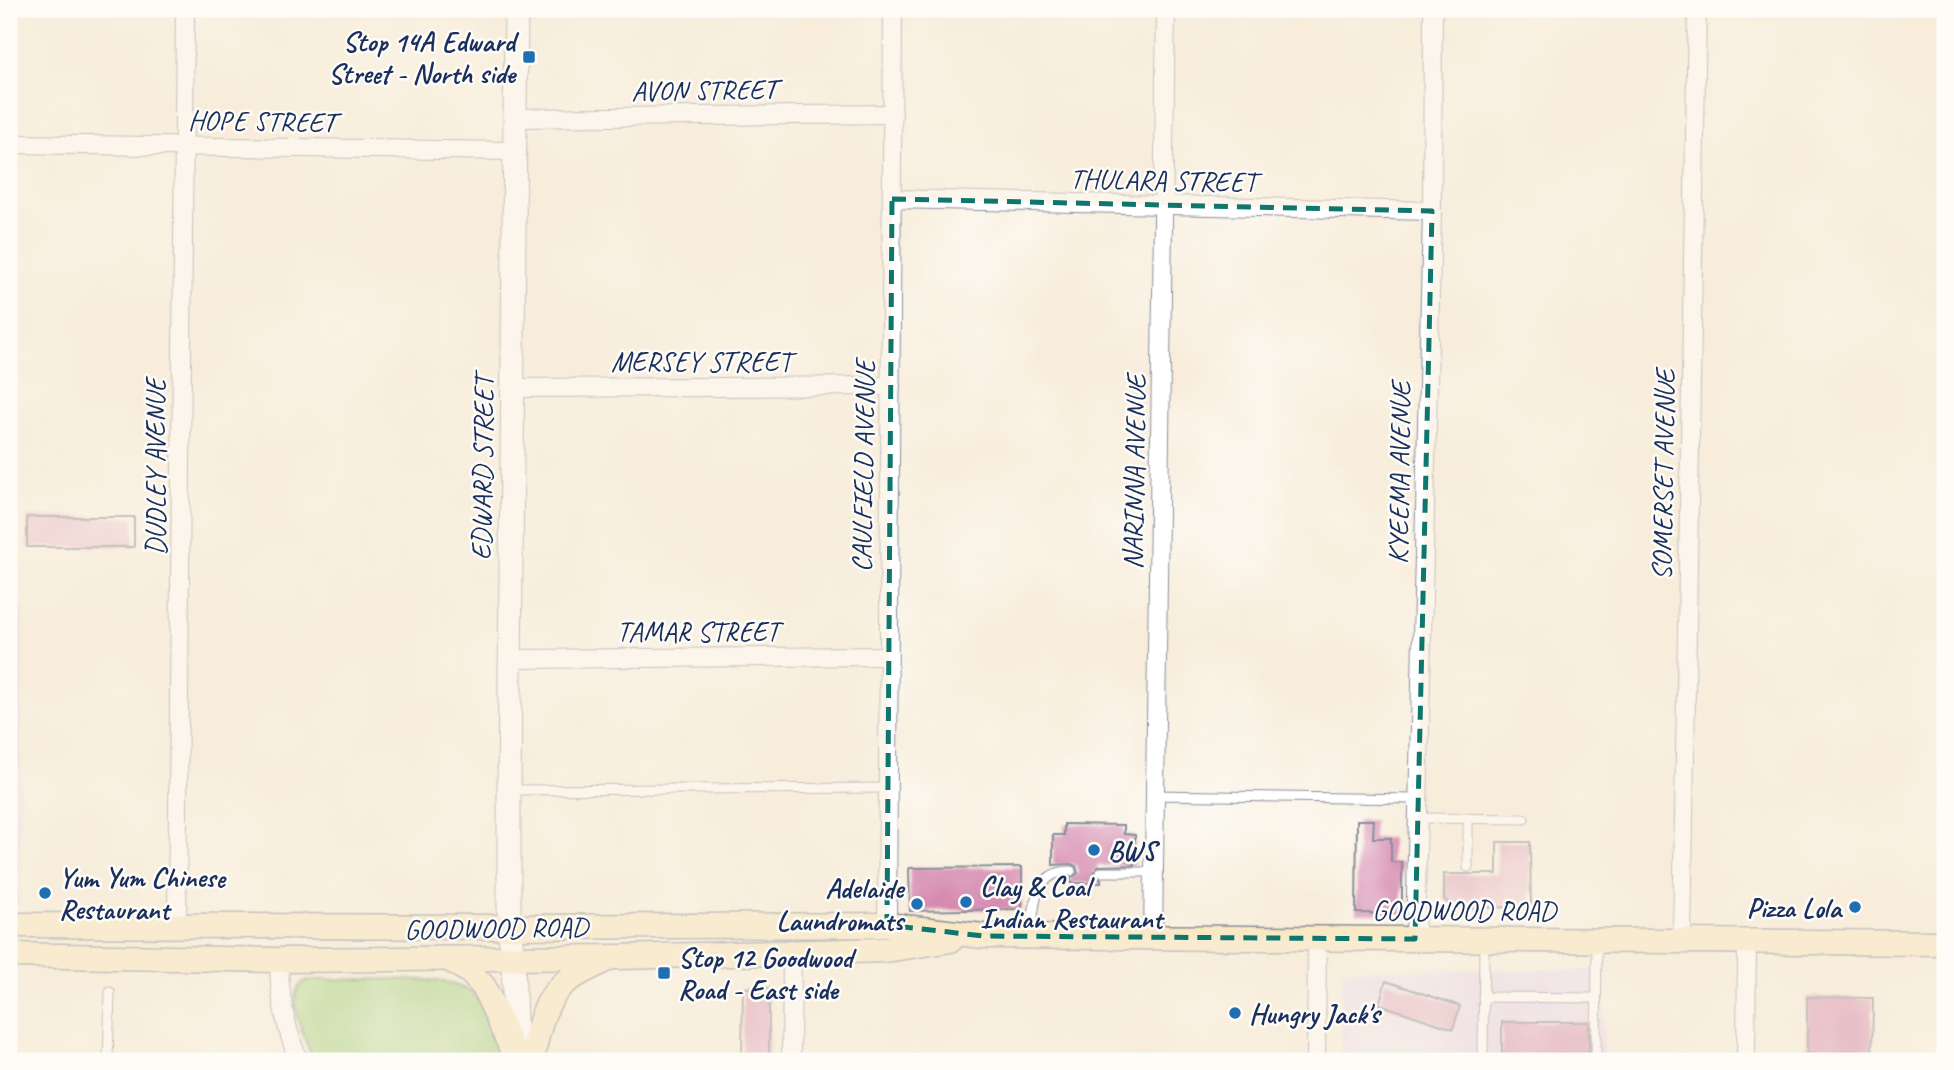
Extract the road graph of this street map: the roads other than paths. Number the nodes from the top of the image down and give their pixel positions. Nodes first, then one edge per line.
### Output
1 (185, 9) edge
2 (516, 9) edge
3 (894, 9) edge
4 (1166, 9) edge
5 (1433, 9) edge
6 (1697, 9) edge
7 (893, 114) junction
8 (515, 118) junction
9 (9, 144) edge
10 (184, 146) junction
11 (514, 150) junction
12 (892, 199) junction
13 (1165, 206) junction
14 (1432, 211) junction
15 (891, 386) junction
16 (512, 388) junction
17 (887, 656) junction
18 (510, 659) junction
19 (887, 788) junction
20 (509, 790) junction
21 (1154, 795) junction
22 (1417, 799) junction
23 (1417, 818) junction
24 (1468, 818) junction
25 (1524, 819) dead end
26 (1468, 867) dead end
27 (1071, 871) dead end
28 (1101, 872) dead end
29 (1154, 872) junction
30 (9, 925) edge
31 (177, 925) junction
32 (887, 925) junction
33 (509, 927) junction
34 (983, 936) junction
35 (1031, 936) junction
36 (1153, 937) junction
37 (1317, 938) junction
38 (1415, 939) junction
39 (1484, 939) junction
40 (1597, 941) junction
41 (1682, 941) junction
42 (1748, 942) junction
43 (1945, 943) edge
44 (792, 954) junction
45 (9, 955) edge
46 (611, 957) junction
47 (513, 958) junction
48 (449, 959) junction
49 (279, 960) junction
50 (110, 992) dead end
51 (1483, 997) junction
52 (1596, 998) junction
53 (521, 1060) edge
54 (108, 1061) edge
55 (299, 1061) edge
56 (791, 1061) edge
57 (1316, 1061) edge
58 (1482, 1061) edge
59 (1596, 1061) edge
60 (1746, 1061) edge

1 - 10 street, DUDLEY AVENUE
2 - 8 street, EDWARD STREET
3 - 7 street, CAULFIELD AVENUE
4 - 13 street, NARINNA AVENUE
5 - 14 street, KYEEMA AVENUE
6 - 41 street, SOMERSET AVENUE
7 - 8 street, AVON STREET
7 - 12 street, CAULFIELD AVENUE
8 - 11 street, EDWARD STREET
9 - 10 street, HOPE STREET
10 - 11 street, HOPE STREET
10 - 31 street, DUDLEY AVENUE
11 - 16 street, EDWARD STREET
12 - 13 street, THULARA STREET
12 - 15 street, CAULFIELD AVENUE
13 - 14 street, THULARA STREET
13 - 21 street, NARINNA AVENUE
14 - 22 street, KYEEMA AVENUE
15 - 16 street, MERSEY STREET
15 - 17 street, CAULFIELD AVENUE
16 - 18 street, EDWARD STREET
17 - 18 street, TAMAR STREET
17 - 19 street, CAULFIELD AVENUE
18 - 20 street, EDWARD STREET
19 - 20 lane
19 - 32 street, CAULFIELD AVENUE
20 - 33 street, EDWARD STREET
21 - 22 lane
21 - 29 street, NARINNA AVENUE
22 - 23 street, KYEEMA AVENUE
23 - 24 lane
23 - 38 street, KYEEMA AVENUE
24 - 25 lane
24 - 26 lane
27 - 35 lane
28 - 29 lane
29 - 36 street, NARINNA AVENUE
30 - 31 main road, GOODWOOD ROAD
31 - 33 main road, GOODWOOD ROAD
32 - 33 main road, GOODWOOD ROAD
32 - 34 main road, GOODWOOD ROAD
33 - 47 street, EDWARD STREET
34 - 35 main road, GOODWOOD ROAD
34 - 44 main road, GOODWOOD ROAD
35 - 36 main road, GOODWOOD ROAD
36 - 37 main road, GOODWOOD ROAD
37 - 38 main road, GOODWOOD ROAD
37 - 57 street
38 - 39 main road, GOODWOOD ROAD
39 - 40 main road, GOODWOOD ROAD
39 - 51 lane
40 - 41 main road, GOODWOOD ROAD
40 - 52 lane
41 - 42 main road, GOODWOOD ROAD
42 - 43 main road, GOODWOOD ROAD
42 - 60 street
44 - 46 main road, GOODWOOD ROAD
44 - 56 street
45 - 49 main road, GOODWOOD ROAD
46 - 47 main road, GOODWOOD ROAD
46 - 53 main road
47 - 48 main road, GOODWOOD ROAD
47 - 53 street, EDWARD STREET
48 - 49 main road, GOODWOOD ROAD
48 - 53 main road
49 - 55 street
50 - 54 lane
51 - 52 lane
51 - 58 lane
52 - 59 lane

